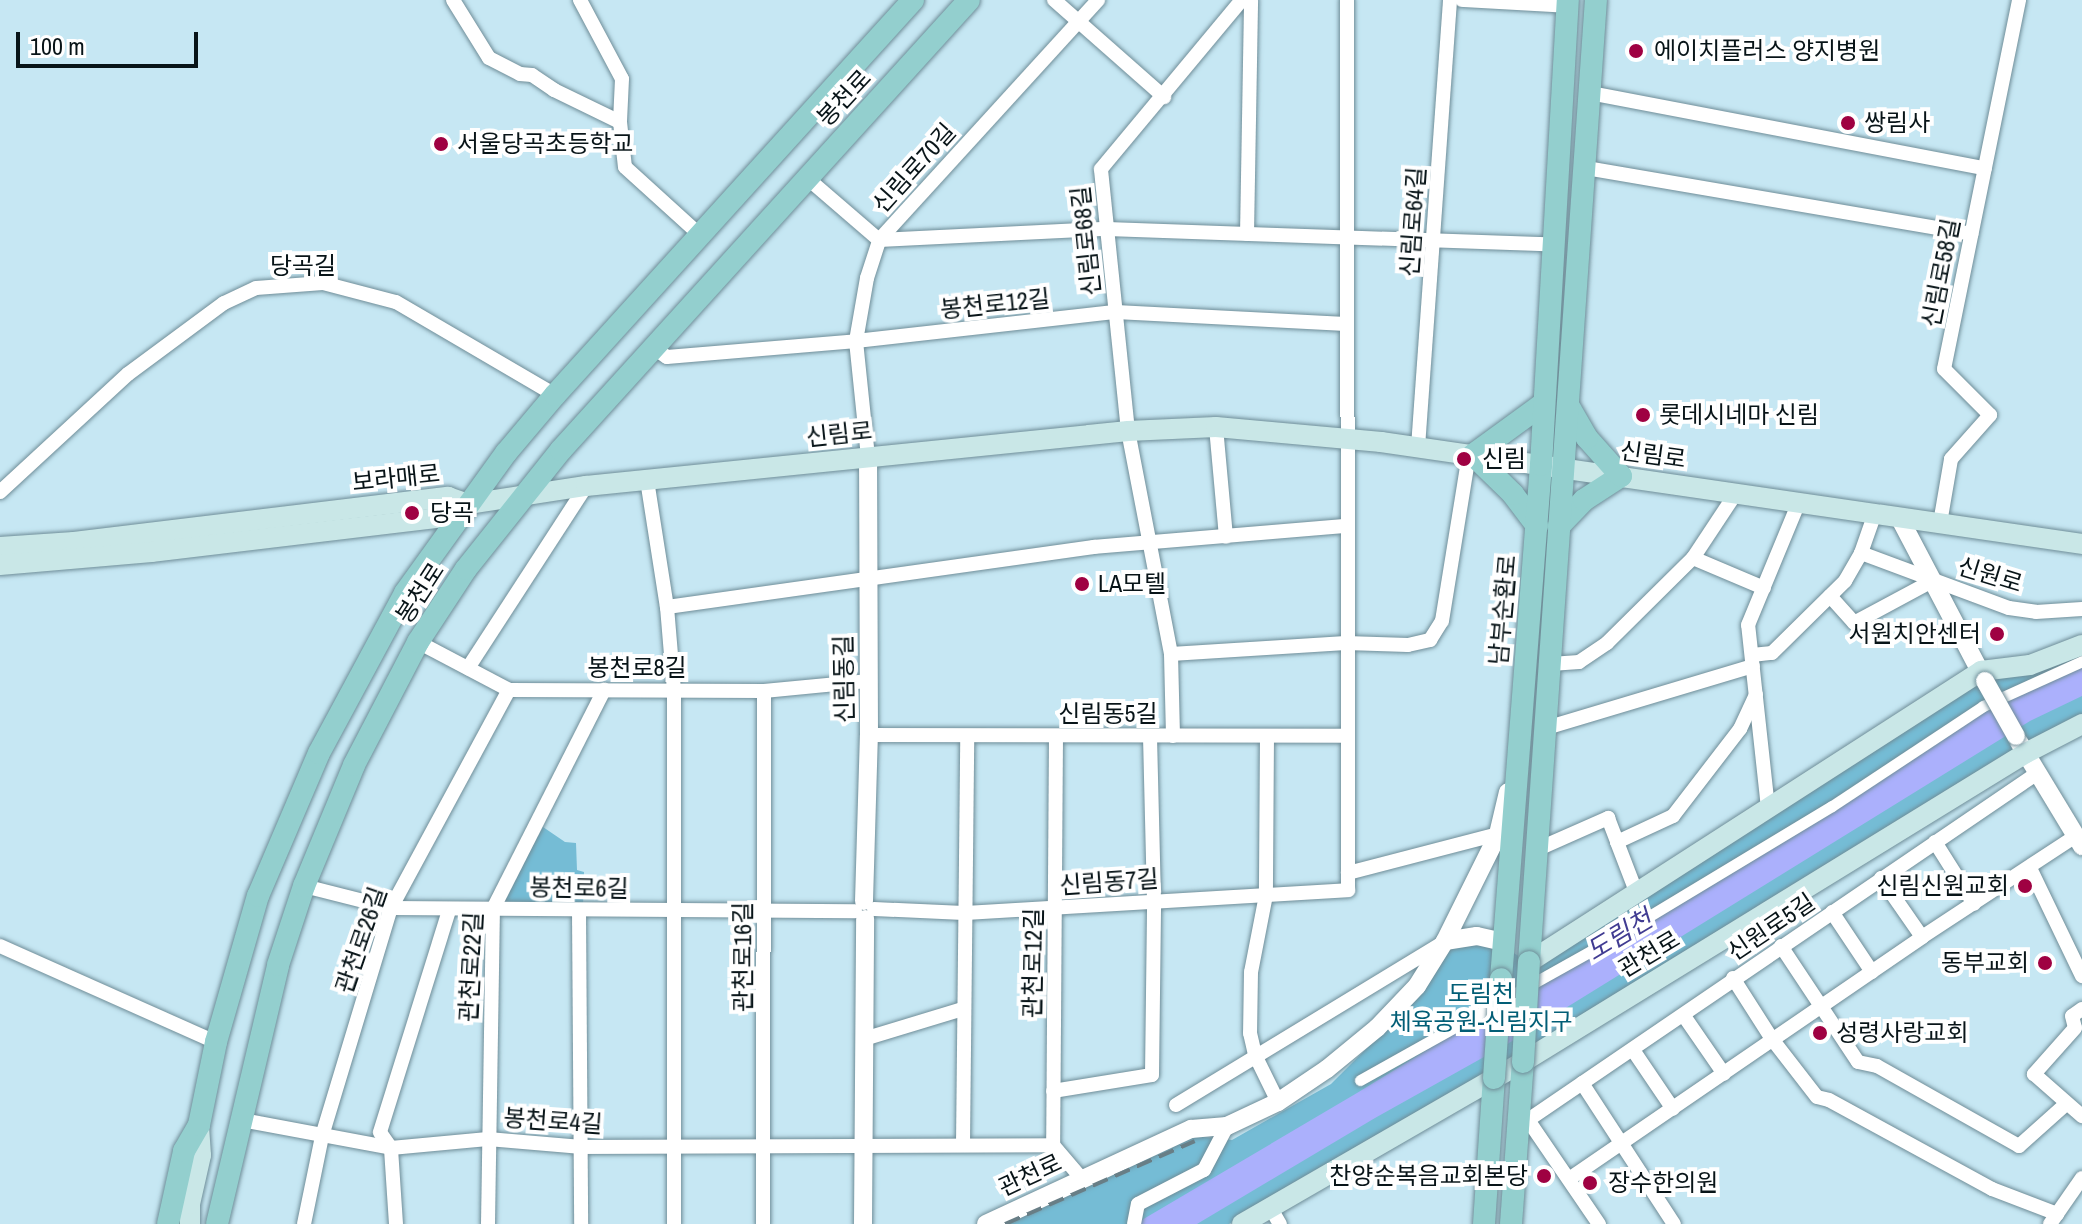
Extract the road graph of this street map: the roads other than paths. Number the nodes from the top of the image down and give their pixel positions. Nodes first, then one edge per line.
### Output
1 (453, 0) edge
2 (580, 0) edge
3 (913, 0) edge
4 (969, 0) edge
5 (1054, 0) edge
6 (1098, 0) edge
7 (1242, 0) edge
8 (1251, 0) edge
9 (1347, 0) edge
10 (1450, 0) edge
11 (1462, 0) edge
12 (1596, 0) edge
13 (2019, 0) edge
14 (1568, 3) edge
15 (1079, 22) junction
16 (1590, 93) junction
17 (1164, 97) junction
18 (620, 122) junction
19 (768, 162) junction
20 (1588, 164) junction
21 (1985, 168) junction
22 (803, 181) junction
23 (1107, 229) junction
24 (1247, 234) junction
25 (1971, 234) junction
26 (700, 235) junction
27 (1346, 238) junction
28 (879, 240) junction
29 (1434, 241) junction
30 (1554, 245) junction
31 (684, 253) junction
32 (711, 281) junction
33 (1116, 312) junction
34 (1346, 324) junction
35 (856, 341) junction
36 (653, 347) junction
37 (555, 395) junction
38 (1570, 395) junction
39 (1544, 403) junction
40 (1216, 427) junction
41 (1128, 431) junction
42 (1345, 437) junction
43 (1418, 447) junction
44 (1471, 455) junction
45 (868, 457) junction
46 (1553, 466) junction
47 (1621, 476) junction
48 (647, 480) junction
49 (586, 486) junction
50 (0, 492) edge
51 (525, 493) junction
52 (1736, 493) junction
53 (1799, 502) junction
54 (468, 504) junction
55 (1875, 513) junction
56 (1899, 517) junction
57 (1940, 523) junction
58 (1346, 526) junction
59 (1537, 526) junction
60 (1559, 526) junction
61 (1226, 537) junction
62 (1148, 541) junction
63 (2082, 544) edge
64 (0, 547) edge
65 (1861, 553) junction
66 (1693, 558) junction
67 (0, 565) edge
68 (866, 577) junction
69 (1932, 581) junction
70 (1764, 588) junction
71 (1830, 596) junction
72 (667, 607) junction
73 (2082, 609) edge
74 (418, 642) junction
75 (1346, 643) junction
76 (2082, 645) edge
77 (1171, 654) junction
78 (1752, 660) junction
79 (2082, 661) edge
80 (1551, 664) junction
81 (468, 668) junction
82 (1983, 676) junction
83 (867, 681) junction
84 (509, 690) junction
85 (604, 690) junction
86 (674, 690) junction
87 (764, 691) junction
88 (1756, 694) junction
89 (1520, 714) junction
90 (2082, 724) edge
91 (1546, 728) junction
92 (869, 735) junction
93 (967, 736) junction
94 (1056, 736) junction
95 (1150, 736) junction
96 (1173, 736) junction
97 (1267, 736) junction
98 (1347, 736) junction
99 (2021, 745) junction
100 (2039, 772) junction
101 (1768, 808) junction
102 (1498, 834) junction
103 (1617, 842) junction
104 (1935, 842) junction
105 (2080, 842) edge
106 (1538, 849) junction
107 (2030, 868) junction
108 (1348, 873) junction
109 (1881, 878) junction
110 (304, 886) junction
111 (1637, 894) junction
112 (1266, 895) junction
113 (1154, 900) junction
114 (1974, 904) junction
115 (391, 908) junction
116 (765, 908) junction
117 (1055, 908) junction
118 (493, 909) junction
119 (449, 910) junction
120 (672, 910) junction
121 (865, 910) junction
122 (579, 912) junction
123 (1832, 912) junction
124 (964, 913) junction
125 (1922, 937) junction
126 (1445, 941) junction
127 (1504, 942) junction
128 (0, 946) edge
129 (1781, 946) junction
130 (238, 960) junction
131 (1529, 962) junction
132 (278, 965) junction
133 (1872, 972) junction
134 (2082, 976) edge
135 (1733, 978) junction
136 (1821, 1006) junction
137 (963, 1009) junction
138 (2082, 1009) edge
139 (1498, 1014) junction
140 (1526, 1016) junction
141 (1684, 1016) junction
142 (864, 1039) junction
143 (1772, 1039) junction
144 (216, 1042) junction
145 (1633, 1050) junction
146 (1255, 1055) junction
147 (1523, 1062) junction
148 (1724, 1074) junction
149 (1494, 1078) junction
150 (1360, 1080) dead end
151 (1582, 1083) junction
152 (1053, 1091) junction
153 (1278, 1102) junction
154 (2066, 1104) junction
155 (1176, 1105) dead end
156 (1673, 1109) junction
157 (2082, 1116) edge
158 (1523, 1119) junction
159 (242, 1120) junction
160 (199, 1125) junction
161 (1227, 1126) junction
162 (322, 1136) junction
163 (488, 1139) junction
164 (864, 1144) junction
165 (963, 1144) junction
166 (1621, 1144) junction
167 (764, 1145) junction
168 (1053, 1145) junction
169 (673, 1146) junction
170 (582, 1147) junction
171 (391, 1148) junction
172 (2082, 1178) edge
173 (1082, 1179) junction
174 (1569, 1179) junction
175 (1486, 1192) junction
176 (1513, 1194) junction
177 (1275, 1216) edge
178 (2053, 1219) edge
179 (168, 1224) edge
180 (190, 1224) edge
181 (220, 1224) edge
182 (304, 1224) edge
183 (396, 1224) edge
184 (488, 1224) edge
185 (581, 1224) edge
186 (674, 1224) edge
187 (763, 1224) edge
188 (863, 1224) edge
189 (986, 1224) edge
190 (1134, 1224) edge
191 (1242, 1224) edge
192 (1484, 1224) edge
193 (1511, 1224) edge
194 (1599, 1224) edge
195 (1674, 1224) edge

1 - 18 street
2 - 18 street
3 - 19 main road, 봉천로
4 - 22 main road, 봉천로
5 - 15 street
6 - 15 street, 신림로70길
7 - 17 street, 신림로68길
8 - 24 street
9 - 27 street
10 - 29 street, 신림로64길
11 - 14 street
12 - 16 main road, 남부순환로
13 - 21 street, 신림로58길
14 - 30 main road, 남부순환로
15 - 17 street
15 - 28 street, 신림로70길
16 - 20 main road, 남부순환로
16 - 21 street
17 - 23 street, 신림로68길
18 - 26 street
19 - 22 main road
19 - 26 main road, 봉천로
20 - 25 street
20 - 38 main road, 남부순환로
21 - 25 street, 신림로58길
22 - 28 street
22 - 32 main road, 봉천로
23 - 24 street
23 - 28 street
23 - 33 street, 신림로68길
24 - 27 street
25 - 57 street, 신림로58길
26 - 31 main road, 봉천로
27 - 29 street
27 - 34 street
28 - 35 street, 신림로70길
29 - 30 street
29 - 43 street, 신림로64길
30 - 39 main road, 남부순환로
31 - 32 main road
31 - 37 main road, 봉천로
32 - 36 main road, 봉천로
33 - 34 street, 봉천로12길
33 - 35 street, 봉천로12길
33 - 41 street, 신림로68길
34 - 42 street
35 - 36 street, 봉천로12길
35 - 45 street, 신림로70길
36 - 51 main road, 봉천로
37 - 50 street, 당곡길
37 - 54 main road, 봉천로
38 - 46 main road, 남부순환로
38 - 47 main road
39 - 44 main road
39 - 46 main road, 남부순환로
40 - 41 main road, 신림로
40 - 42 main road, 신림로
40 - 61 street
41 - 45 main road, 신림로
41 - 62 street, 신림로68길
42 - 43 main road, 신림로
42 - 58 street
43 - 44 main road, 신림로
44 - 46 main road, 신림로
44 - 59 main road
44 - 75 street
45 - 48 main road, 신림로
45 - 68 street, 신림동길
46 - 47 main road, 신림로
46 - 59 main road, 남부순환로
46 - 60 main road, 남부순환로
47 - 52 main road, 신림로
47 - 60 main road
48 - 49 main road, 신림로
48 - 72 street
49 - 51 main road, 신림로
49 - 81 street
51 - 54 main road, 신림로
51 - 74 main road, 봉천로
52 - 53 main road, 신림로
52 - 66 street
53 - 55 main road, 신림로
53 - 70 street
54 - 64 main road, 보라매로
54 - 67 main road, 보라매로
54 - 130 main road, 봉천로
55 - 56 main road, 신림로
55 - 65 street
56 - 57 main road, 신림로
56 - 69 street, 신원로
57 - 63 main road, 신림로
58 - 61 street
58 - 75 street
59 - 89 main road, 남부순환로
60 - 80 main road, 남부순환로
61 - 62 street
62 - 68 street
62 - 77 street, 신림로68길
65 - 69 street
65 - 71 street
66 - 70 street
66 - 80 street
68 - 72 street
68 - 83 street, 신림동길
69 - 71 street
69 - 73 street, 신원로
69 - 82 street, 신원로
70 - 78 street
71 - 78 street
72 - 86 street
74 - 81 street, 봉천로8길
74 - 110 main road, 봉천로
75 - 77 street
75 - 98 street
76 - 82 main road
77 - 96 street, 신림로68길
78 - 88 street
78 - 91 street
79 - 150 street
80 - 91 main road, 남부순환로
81 - 84 street, 봉천로8길
82 - 99 street, 신원로, bridge
82 - 101 main road
83 - 87 street, 봉천로8길
83 - 92 street, 신림동길
84 - 85 street, 봉천로8길
84 - 115 street, 관천로26길
85 - 86 street, 봉천로8길
85 - 118 street, 관천로22길
86 - 87 street, 봉천로8길
86 - 120 street
87 - 116 street, 관천로16길
88 - 101 street
88 - 103 street
89 - 102 street, 관천로
89 - 127 main road, 남부순환로
90 - 99 main road, 관천로
91 - 106 main road, 남부순환로
92 - 93 street, 신림동5길
92 - 121 street, 신림동길
93 - 94 street, 신림동5길
93 - 124 street
94 - 95 street, 신림동5길
94 - 117 street, 관천로12길
95 - 96 street, 신림동5길
95 - 113 street
96 - 97 street, 신림동5길
97 - 98 street, 신림동5길
97 - 112 street
98 - 108 street
99 - 100 street
99 - 147 main road, 관천로
100 - 104 street, 신원로5길
100 - 105 street
101 - 111 main road
102 - 108 street
102 - 126 street, 관천로
103 - 106 street
103 - 111 street
104 - 109 street, 신원로5길
104 - 114 street
105 - 107 street
106 - 131 main road, 남부순환로
107 - 114 street
107 - 134 street
108 - 112 street, 신림동7길
109 - 123 street, 신원로5길
109 - 125 street
110 - 115 street, 봉천로6길
110 - 132 main road, 봉천로
111 - 131 main road
112 - 113 street, 신림동7길
112 - 146 street
113 - 117 street, 신림동7길
113 - 152 street
114 - 125 street
115 - 119 street, 봉천로6길
115 - 162 street, 관천로26길
116 - 120 street, 봉천로6길
116 - 121 street, 봉천로6길
116 - 167 street, 관천로16길
117 - 124 street, 신림동7길
117 - 152 street, 관천로12길
118 - 119 street, 봉천로6길
118 - 122 street, 봉천로6길
118 - 163 street, 관천로22길
119 - 171 street
120 - 122 street, 봉천로6길
120 - 169 street
121 - 124 street, 신림동7길
121 - 142 street, 신림동길
122 - 170 street
123 - 129 street, 신원로5길
123 - 133 street
124 - 137 street
125 - 133 street
126 - 127 street
126 - 146 street
126 - 153 street, 관천로
127 - 139 main road, 남부순환로, bridge
128 - 144 street
129 - 135 street, 신원로5길
129 - 136 street
130 - 132 main road
130 - 144 main road, 봉천로
131 - 140 main road, 남부순환로, bridge
132 - 159 main road, 봉천로
133 - 136 street
135 - 141 street, 신원로5길
135 - 143 street
136 - 143 street
136 - 154 street
137 - 142 street
137 - 165 street
138 - 154 street
139 - 140 main road, bridge
139 - 149 main road, 남부순환로, bridge
140 - 147 main road, 남부순환로, bridge
141 - 145 street, 신원로5길
141 - 148 street
142 - 164 street, 신림동길
143 - 148 street
143 - 178 street
144 - 160 main road, 봉천로
145 - 151 street, 신원로5길
145 - 156 street
146 - 153 street
146 - 155 street
147 - 149 main road, 관천로
147 - 158 main road, 남부순환로
148 - 156 street
149 - 175 main road, 남부순환로
149 - 177 main road, 관천로
151 - 158 street, 신원로5길
151 - 166 street
152 - 168 street, 관천로12길
153 - 161 street, 관천로
154 - 157 street
156 - 166 street
158 - 174 street
158 - 176 main road, 남부순환로
159 - 162 street, 봉천로4길
159 - 181 main road, 봉천로
160 - 179 main road, 봉천로
160 - 180 main road
161 - 173 street, 관천로
161 - 190 street
162 - 171 street, 봉천로4길
162 - 182 street, 관천로26길
163 - 170 street, 봉천로4길
163 - 171 street, 봉천로4길
163 - 184 street, 관천로22길
164 - 165 street, 봉천로4길
164 - 167 street, 봉천로4길
164 - 188 street, 신림동길
165 - 168 street, 봉천로4길
166 - 174 street
166 - 195 street
167 - 169 street, 봉천로4길
167 - 187 street, 관천로16길
168 - 173 street
169 - 170 street, 봉천로4길
169 - 186 street
170 - 185 street
171 - 183 street
172 - 178 street
173 - 189 street, 관천로
174 - 194 street
175 - 176 main road
175 - 192 main road, 남부순환로
176 - 193 main road, 남부순환로
177 - 191 main road, 관천로

